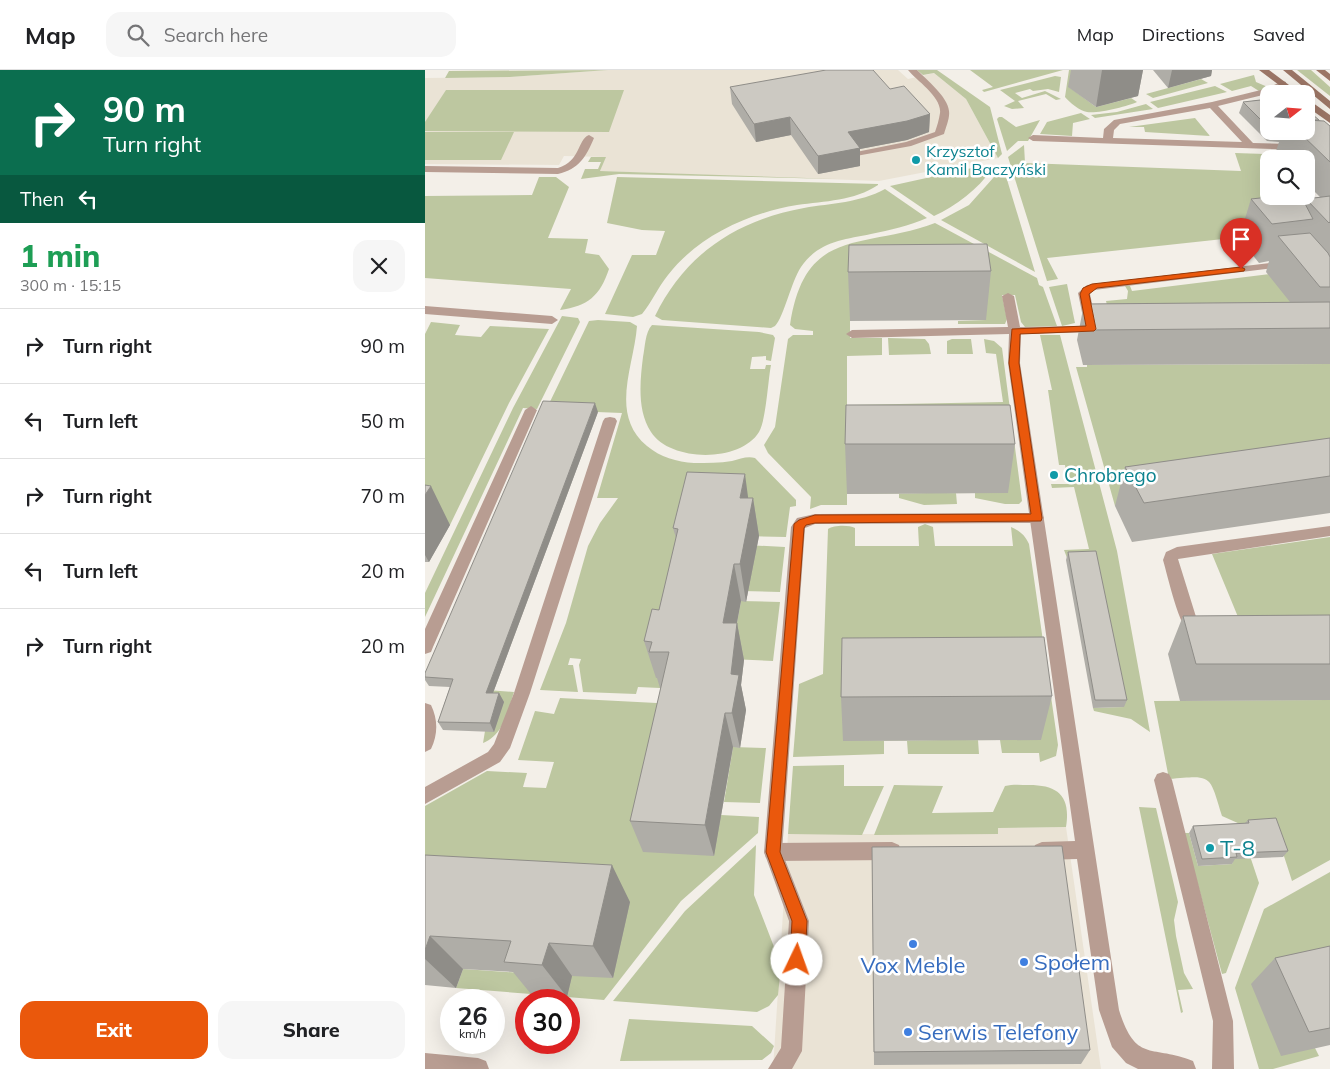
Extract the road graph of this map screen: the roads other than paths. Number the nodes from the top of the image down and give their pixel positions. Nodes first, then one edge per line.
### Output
1 (912, 70) edge
2 (1263, 70) edge
3 (1287, 70) edge
4 (1320, 70) edge
5 (1330, 78) edge
6 (1283, 84) joint
7 (1212, 105) junction
8 (1330, 106) edge
9 (1315, 108) edge
10 (1330, 120) edge
11 (589, 138) dead end
12 (1033, 138) dead end
13 (1108, 140) junction
14 (1251, 146) junction
15 (1330, 148) edge
16 (859, 154) edge
17 (425, 169) edge
18 (1300, 262) edge
19 (1008, 296) dead end
20 (425, 310) edge
21 (552, 320) dead end
22 (1091, 329) junction
23 (1111, 329) edge
24 (1015, 331) junction
25 (852, 334) dead end
26 (531, 410) dead end
27 (610, 421) dead end
28 (1037, 518) junction
29 (1330, 531) edge
30 (1216, 636) edge
31 (425, 647) edge
32 (425, 710) edge
33 (425, 744) edge
34 (1163, 780) dead end
35 (425, 796) edge
36 (1086, 850) junction
37 (908, 851) edge
38 (1023, 851) edge
39 (773, 852) junction
40 (425, 1064) edge
41 (478, 1069) edge
42 (779, 1069) edge
43 (1185, 1069) edge
44 (1223, 1069) edge

1 - 16 street
2 - 6 main road
3 - 8 main road
4 - 5 main road
6 - 7 street
7 - 13 street
7 - 14 street
9 - 10 main road
11 - 17 street
12 - 13 street
13 - 14 street
14 - 15 street
18 - 22 street
19 - 24 street
20 - 21 street
22 - 23 street
22 - 24 street
24 - 25 street
24 - 28 street
26 - 31 street
27 - 35 street
28 - 36 street
28 - 39 street
29 - 30 street
32 - 33 street
34 - 44 street
36 - 38 street
36 - 43 street
37 - 39 street
39 - 42 street
40 - 41 street

